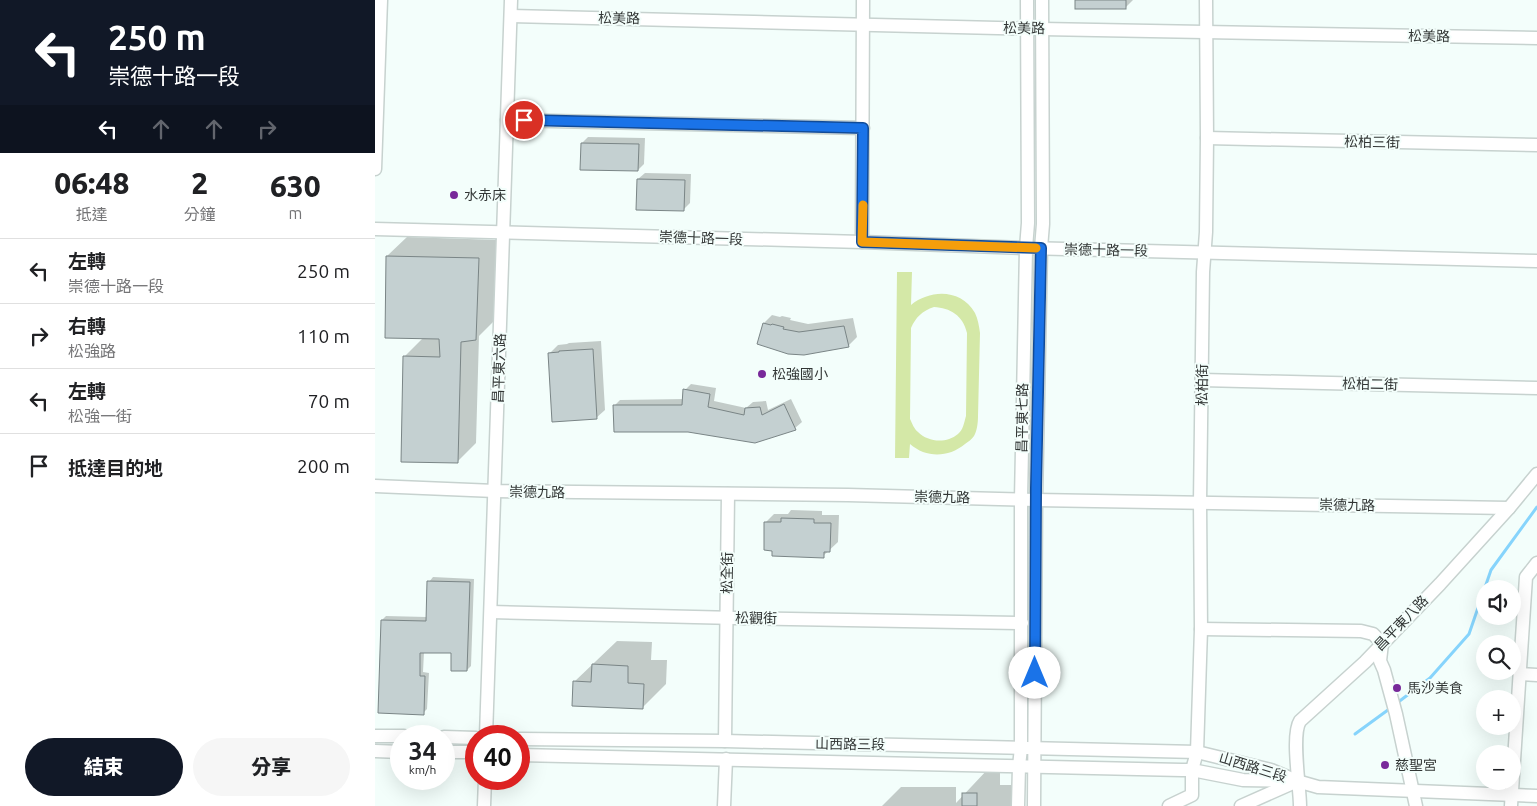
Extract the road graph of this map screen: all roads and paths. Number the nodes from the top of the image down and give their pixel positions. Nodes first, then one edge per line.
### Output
1 (381, 0) edge
2 (511, 0) edge
3 (863, 0) edge
4 (1027, 0) edge
5 (1042, 0) edge
6 (1206, 0) edge
7 (511, 16) junction
8 (378, 23) edge
9 (863, 24) junction
10 (1027, 28) junction
11 (1042, 29) junction
12 (1206, 31) junction
13 (1537, 38) edge
14 (507, 120) junction
15 (863, 128) junction
16 (1207, 138) junction
17 (1537, 145) edge
18 (375, 170) edge
19 (375, 229) edge
20 (503, 233) junction
21 (862, 242) junction
22 (1026, 248) junction
23 (1041, 248) junction
24 (1204, 252) junction
25 (1537, 261) edge
26 (1202, 380) junction
27 (1537, 388) edge
28 (1537, 474) edge
29 (375, 486) edge
30 (495, 491) junction
31 (728, 494) junction
32 (1021, 499) junction
33 (1036, 500) junction
34 (1200, 502) junction
35 (1509, 508) junction
36 (1537, 563) edge
37 (491, 612) junction
38 (726, 618) junction
39 (1021, 623) junction
40 (1201, 629) junction
41 (1382, 643) junction
42 (1521, 658) edge
43 (1521, 674) edge
44 (1537, 675) edge
45 (1520, 680) edge
46 (486, 725) edge
47 (375, 736) edge
48 (390, 736) edge
49 (530, 740) edge
50 (725, 741) junction
51 (1021, 748) junction
52 (1035, 748) junction
53 (375, 751) edge
54 (390, 752) edge
55 (1197, 752) junction
56 (530, 755) edge
57 (726, 759) junction
58 (1019, 766) junction
59 (1035, 766) junction
60 (1192, 770) junction
61 (1297, 781) junction
62 (485, 790) edge
63 (1413, 791) junction
64 (1537, 796) edge
65 (1511, 801) edge
66 (485, 806) edge
67 (724, 806) edge
68 (1018, 806) edge
69 (1034, 806) edge
70 (1169, 806) edge
71 (1241, 806) edge
72 (1300, 806) edge
73 (1416, 806) edge

1 - 8 street
2 - 7 street, 昌平東六路
3 - 9 street
4 - 10 street, 昌平東七路
5 - 11 street, 昌平東七路
6 - 12 street, 松柏街
7 - 9 street, 松美路
7 - 14 street, 昌平東六路
8 - 18 street
9 - 10 street, 松美路
9 - 15 street
10 - 11 street, 松美路
10 - 22 street, 昌平東七路
11 - 12 street, 松美路
11 - 23 street, 昌平東七路
12 - 13 street, 松美路
12 - 16 street, 松柏街
14 - 15 street
14 - 20 street, 昌平東六路
15 - 21 street
16 - 17 street, 松柏三街
16 - 24 street, 松柏街
19 - 20 street, 崇德十路一段
20 - 21 street, 崇德十路一段
20 - 30 street, 昌平東六路
21 - 22 street, 崇德十路一段
22 - 23 street, 崇德十路一段
22 - 32 street, 昌平東七路
23 - 24 street, 崇德十路一段
23 - 33 street, 昌平東七路
24 - 25 street, 崇德十路一段
24 - 26 street, 松柏街
26 - 27 street, 松柏二街
26 - 34 street, 松柏街
28 - 35 street, 昌平東八路
29 - 30 street, 崇德九路
30 - 31 street, 崇德九路
30 - 37 street, 昌平東六路
31 - 32 street, 崇德九路
31 - 38 street, 松全街
32 - 33 street, 崇德九路
32 - 39 street, 昌平東七路
33 - 34 street, 崇德九路
33 - 52 street, 昌平東七路
34 - 35 street, 崇德九路
34 - 40 street, 松柏街
35 - 41 street, 昌平東八路
36 - 42 street
37 - 38 street, 松觀街
37 - 46 street, 昌平東六路
38 - 39 street, 松觀街
38 - 50 street, 松全街
39 - 51 street, 昌平東七路
40 - 41 street
40 - 55 street, 松柏街
41 - 61 street, 昌平東八路
41 - 63 street
43 - 44 street
45 - 65 street
47 - 48 street
49 - 50 street, 山西路三段
50 - 51 street, 山西路三段
51 - 52 street, 山西路三段
51 - 58 street, 昌平東七路
52 - 55 street, 山西路三段
52 - 59 street, 昌平東七路
53 - 54 street
55 - 60 street, 松柏街
55 - 61 street, 山西路三段
56 - 57 street, 山西路三段
57 - 58 street, 山西路三段
57 - 67 street
58 - 59 street, 山西路三段
58 - 68 street, 昌平東七路
59 - 60 street, 山西路三段
59 - 69 street, 昌平東七路
60 - 61 street, 山西路三段
60 - 70 street
61 - 63 street
61 - 71 street
61 - 72 street, 昌平東八路
62 - 66 street
63 - 65 street
63 - 73 street
64 - 65 street

